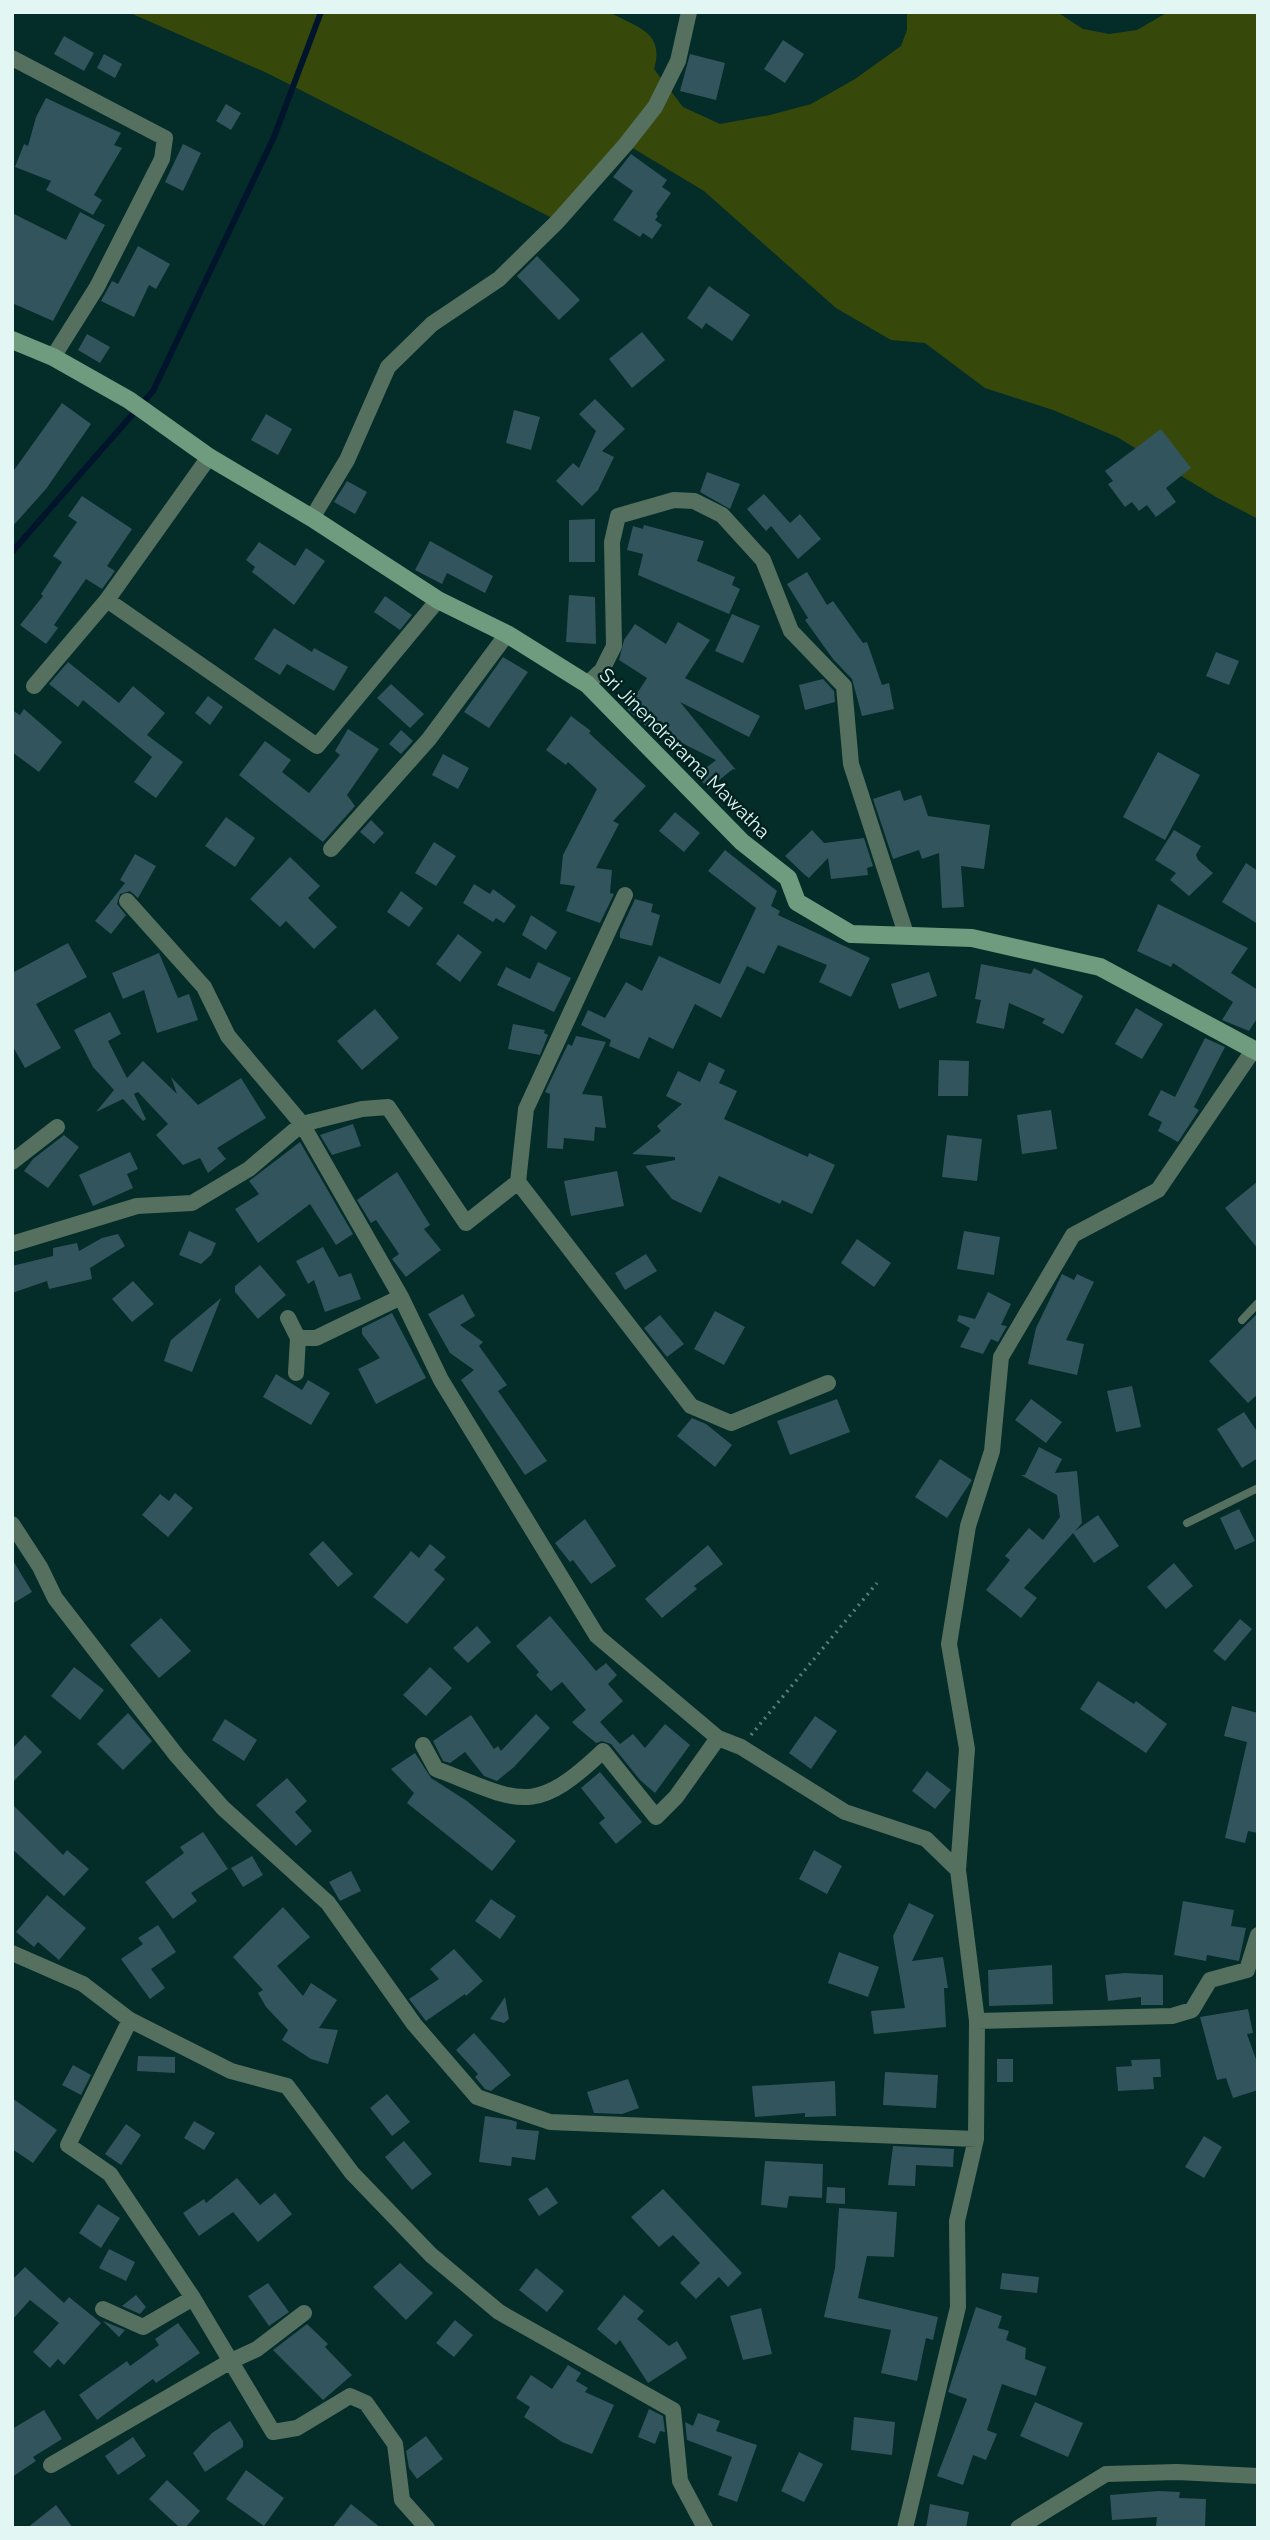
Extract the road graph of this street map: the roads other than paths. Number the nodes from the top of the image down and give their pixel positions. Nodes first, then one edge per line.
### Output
1 (689, 12) edge
2 (12, 58) edge
3 (12, 340) edge
4 (54, 357) junction
5 (209, 457) junction
6 (313, 518) junction
7 (107, 600) junction
8 (438, 600) junction
9 (507, 634) junction
10 (587, 684) junction
11 (34, 686) dead end
12 (331, 849) dead end
13 (625, 894) dead end
14 (127, 901) dead end
15 (906, 934) junction
16 (1257, 1048) edge
17 (302, 1124) junction
18 (57, 1127) dead end
19 (12, 1162) edge
20 (517, 1182) junction
21 (12, 1244) edge
22 (401, 1297) junction
23 (1258, 1303) edge
24 (289, 1318) dead end
25 (1241, 1320) dead end
26 (298, 1338) junction
27 (296, 1373) dead end
28 (828, 1383) dead end
29 (1258, 1488) edge
30 (1187, 1523) dead end
31 (12, 1524) edge
32 (718, 1738) junction
33 (423, 1745) dead end
34 (958, 1870) junction
35 (1258, 1935) edge
36 (12, 1953) edge
37 (130, 2020) junction
38 (977, 2021) junction
39 (976, 2139) junction
40 (194, 2298) junction
41 (103, 2309) dead end
42 (304, 2313) dead end
43 (231, 2361) junction
44 (51, 2465) dead end
45 (1257, 2476) edge
46 (427, 2528) edge
47 (705, 2528) edge
48 (905, 2528) edge
49 (1018, 2528) edge

1 - 6 street
2 - 4 street
3 - 4 main road
4 - 5 main road, Sri Jinendrarama Mawatha
5 - 6 main road, Sri Jinendrarama Mawatha
5 - 7 street
6 - 8 main road, Sri Jinendrarama Mawatha
7 - 8 street
7 - 11 street
8 - 9 main road, Sri Jinendrarama Mawatha
9 - 10 main road, Sri Jinendrarama Mawatha
9 - 12 street
10 - 15 main road, Sri Jinendrarama Mawatha
10 - 15 street
13 - 20 street
14 - 17 street
15 - 16 main road, Sri Jinendrarama Mawatha
16 - 34 street
17 - 20 street
17 - 21 street
17 - 22 street
18 - 19 street
20 - 28 street
22 - 26 street
22 - 32 street
23 - 25 lane
24 - 26 street
26 - 27 street
29 - 30 lane
31 - 39 street
32 - 33 street
32 - 34 street
34 - 38 street
35 - 38 street
36 - 37 street
37 - 40 street
37 - 47 street
38 - 39 street
39 - 48 street
40 - 41 street
40 - 43 street
42 - 43 street
43 - 44 street
43 - 46 street
45 - 49 street

